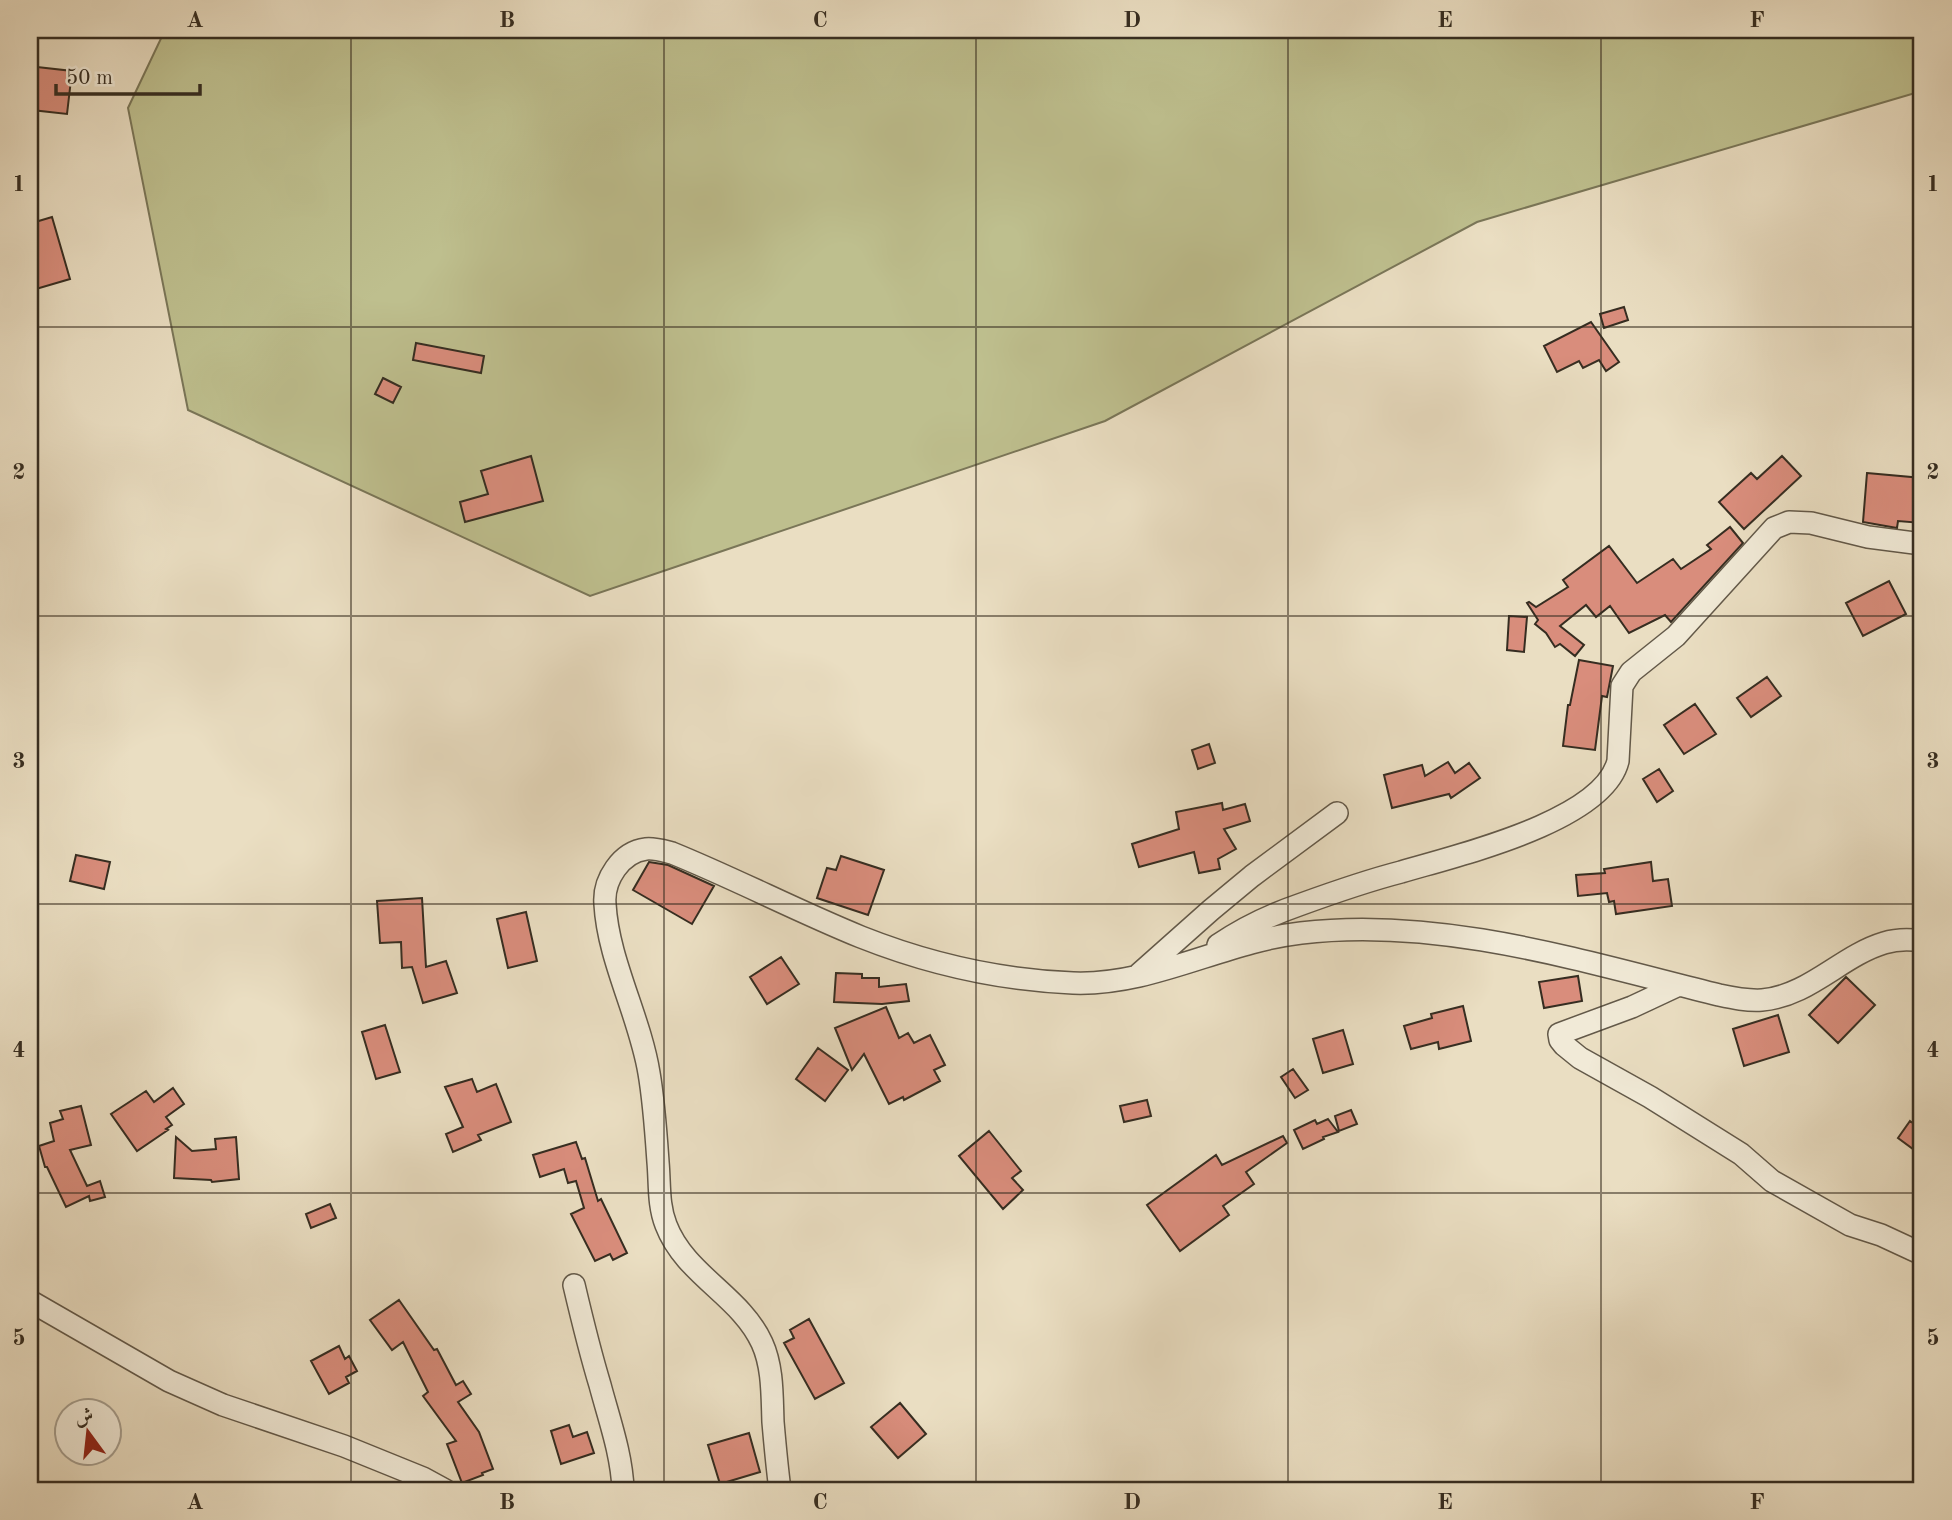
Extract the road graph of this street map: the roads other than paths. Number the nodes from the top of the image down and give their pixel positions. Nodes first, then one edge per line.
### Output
1 (1922, 544) edge
2 (1336, 813) dead end
3 (1922, 941) edge
4 (1202, 957) junction
5 (1135, 978) junction
6 (1679, 985) junction
7 (1922, 1254) edge
8 (574, 1285) dead end
9 (30, 1301) edge
10 (445, 1490) edge
11 (623, 1490) edge
12 (780, 1490) edge

1 - 4 street
2 - 5 street
3 - 6 street
4 - 5 street
4 - 6 street
5 - 12 street
6 - 7 street
8 - 11 street
9 - 10 street

